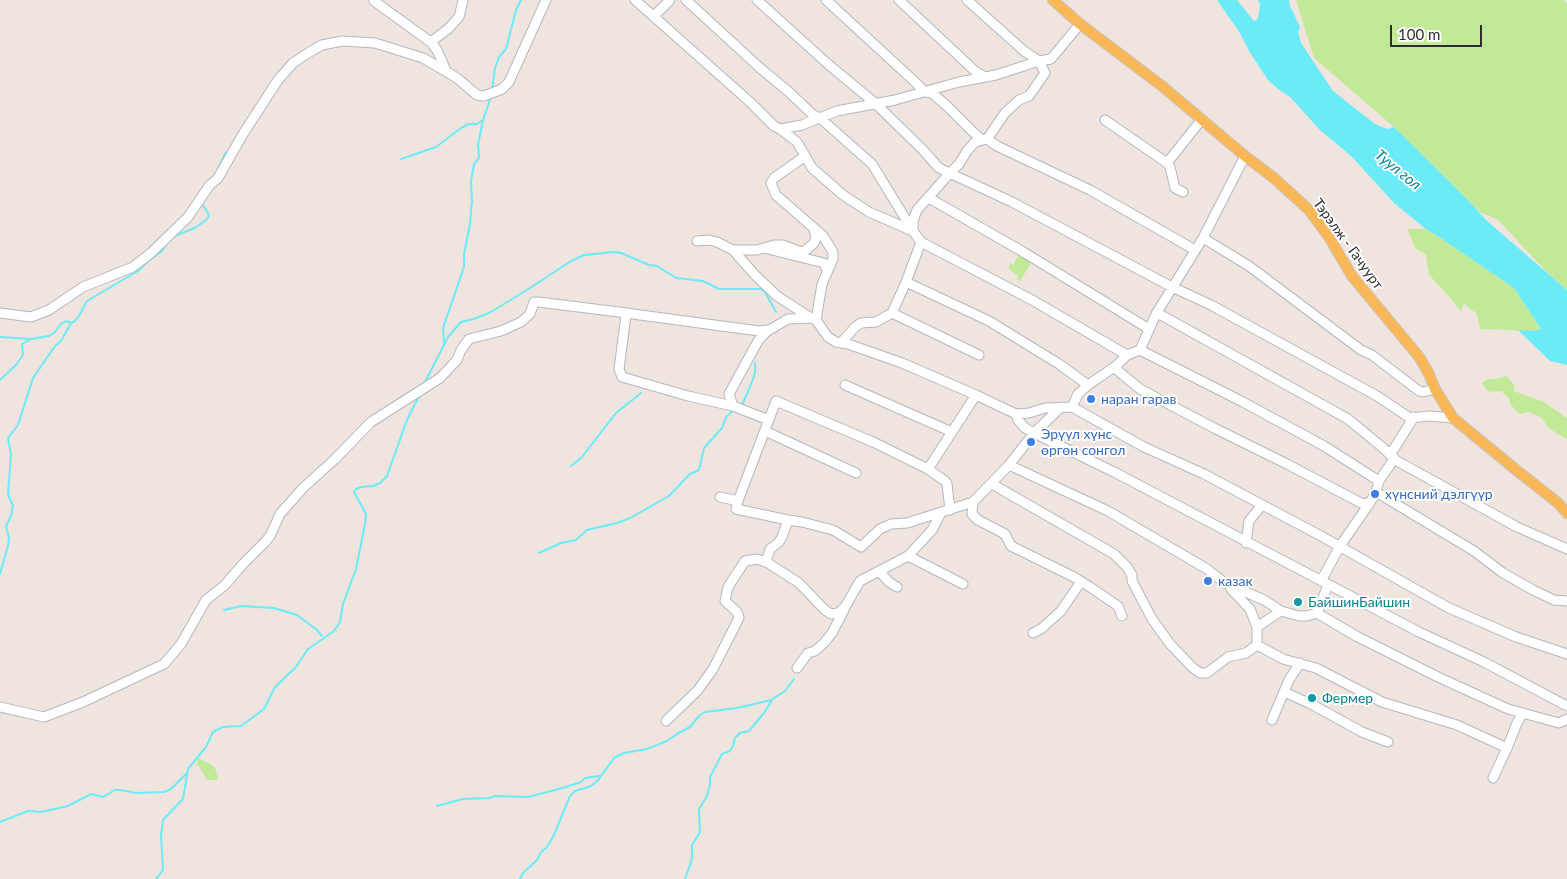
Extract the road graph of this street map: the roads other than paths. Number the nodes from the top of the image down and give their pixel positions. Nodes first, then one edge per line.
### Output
1 (374, 0) edge
2 (463, 0) edge
3 (546, 0) edge
4 (635, 0) edge
5 (670, 0) edge
6 (686, 0) edge
7 (757, 0) edge
8 (826, 0) edge
9 (899, 0) edge
10 (967, 0) edge
11 (1053, 0) edge
12 (654, 16) junction
13 (1080, 24) junction
14 (432, 43) junction
15 (1039, 62) junction
16 (446, 71) junction
17 (985, 77) junction
18 (925, 92) junction
19 (875, 104) junction
20 (820, 118) junction
21 (1202, 119) junction
22 (1105, 120) dead end
23 (780, 129) junction
24 (984, 139) junction
25 (1245, 156) junction
26 (804, 157) junction
27 (1167, 163) junction
28 (949, 174) junction
29 (1183, 192) dead end
30 (929, 198) junction
31 (814, 229) junction
32 (913, 231) junction
33 (1203, 238) junction
34 (697, 241) dead end
35 (922, 242) junction
36 (764, 248) junction
37 (733, 250) junction
38 (1195, 250) junction
39 (827, 270) junction
40 (906, 282) junction
41 (1172, 287) junction
42 (0, 313) edge
43 (627, 313) junction
44 (892, 313) junction
45 (1156, 314) junction
46 (814, 319) junction
47 (1149, 329) junction
48 (768, 330) junction
49 (841, 343) junction
50 (1140, 350) junction
51 (979, 355) dead end
52 (1127, 355) junction
53 (1116, 366) junction
54 (845, 385) dead end
55 (1088, 385) junction
56 (1435, 389) junction
57 (976, 395) junction
58 (733, 406) junction
59 (1061, 406) junction
60 (1072, 407) junction
61 (1016, 414) junction
62 (1414, 417) junction
63 (1453, 418) junction
64 (769, 420) junction
65 (765, 431) junction
66 (952, 432) junction
67 (1034, 433) junction
68 (1392, 457) junction
69 (1009, 465) junction
70 (928, 469) junction
71 (856, 473) dead end
72 (1379, 481) junction
73 (992, 484) junction
74 (1376, 492) junction
75 (720, 497) dead end
76 (738, 501) junction
77 (973, 502) junction
78 (1369, 504) junction
79 (1262, 505) junction
80 (945, 511) junction
81 (1567, 513) edge
82 (788, 520) junction
83 (1246, 542) junction
84 (1340, 546) junction
85 (1567, 550) edge
86 (908, 556) junction
87 (766, 562) junction
88 (879, 571) junction
89 (1080, 582) junction
90 (1225, 583) junction
91 (1324, 583) junction
92 (962, 584) dead end
93 (897, 587) dead end
94 (1567, 601) edge
95 (845, 608) junction
96 (1281, 611) junction
97 (1317, 613) junction
98 (1122, 616) dead end
99 (1257, 627) junction
100 (1033, 633) dead end
101 (1257, 645) junction
102 (1567, 654) edge
103 (1300, 663) junction
104 (797, 668) dead end
105 (1284, 692) junction
106 (1567, 706) edge
107 (0, 707) edge
108 (1523, 713) junction
109 (1567, 719) edge
110 (1272, 720) dead end
111 (666, 721) dead end
112 (1388, 742) dead end
113 (1507, 748) junction
114 (1493, 778) dead end

1 - 14 street
2 - 14 street
3 - 16 street
4 - 12 street
5 - 12 street
6 - 20 street
7 - 19 street
8 - 18 street
9 - 17 street
10 - 15 street
11 - 13 main road, Тэрэлж - Гачуурт
12 - 23 street
13 - 15 street
13 - 21 main road, Тэрэлж - Гачуурт
14 - 16 street
15 - 17 street
15 - 24 street
16 - 42 street
17 - 18 street
18 - 19 street
18 - 24 street
19 - 20 street
19 - 28 street
20 - 23 street
20 - 32 street
21 - 25 main road, Тэрэлж - Гачуурт
21 - 27 street
22 - 27 street
23 - 26 street
24 - 28 street
24 - 38 street
25 - 33 street
25 - 56 main road, Тэрэлж - Гачуурт
26 - 31 street
26 - 32 street
27 - 29 street
28 - 30 street
28 - 41 street
30 - 32 street
30 - 47 street
31 - 36 street
31 - 39 street
32 - 35 street
33 - 38 street
33 - 56 street
34 - 37 street
35 - 40 street
35 - 52 street
36 - 37 street
36 - 39 street
37 - 46 street
38 - 41 street
39 - 46 street
40 - 44 street
40 - 55 street
41 - 45 street
41 - 62 street
43 - 48 street
43 - 58 street
43 - 107 street
44 - 49 street
44 - 51 street
45 - 47 street
45 - 68 street
46 - 48 street
46 - 49 street
47 - 50 street
48 - 58 street
49 - 57 street
50 - 52 street
50 - 72 street
52 - 53 street
53 - 55 street
53 - 78 street
54 - 66 street
55 - 60 street
56 - 63 main road, Тэрэлж - Гачуурт
57 - 61 street
57 - 66 street
58 - 64 street
59 - 60 street
59 - 61 street
59 - 67 street
60 - 79 street
61 - 67 street
62 - 63 street
62 - 68 street
63 - 81 main road, Тэрэлж - Гачуурт
64 - 65 street
64 - 70 street
65 - 71 street
65 - 76 street
66 - 70 street
67 - 69 street
67 - 83 street
68 - 72 street
68 - 85 street
69 - 73 street
69 - 90 street
70 - 80 street
72 - 74 street
73 - 77 street
73 - 101 street
74 - 78 street
74 - 94 street
75 - 76 street
76 - 82 street
77 - 80 street
77 - 89 street
78 - 84 street
79 - 83 street
79 - 84 street
80 - 82 street
80 - 86 street
82 - 87 street
83 - 91 street
84 - 91 street
84 - 102 street
86 - 88 street
86 - 92 street
87 - 95 street
87 - 111 street
88 - 93 street
88 - 95 street
89 - 98 street
89 - 100 street
90 - 96 street
90 - 99 street
91 - 97 street
91 - 106 street
95 - 104 street
96 - 97 street
96 - 99 street
97 - 108 street
99 - 101 street
101 - 103 street
103 - 105 street
103 - 113 street
105 - 110 street
105 - 112 street
108 - 109 street
108 - 113 street
113 - 114 street

